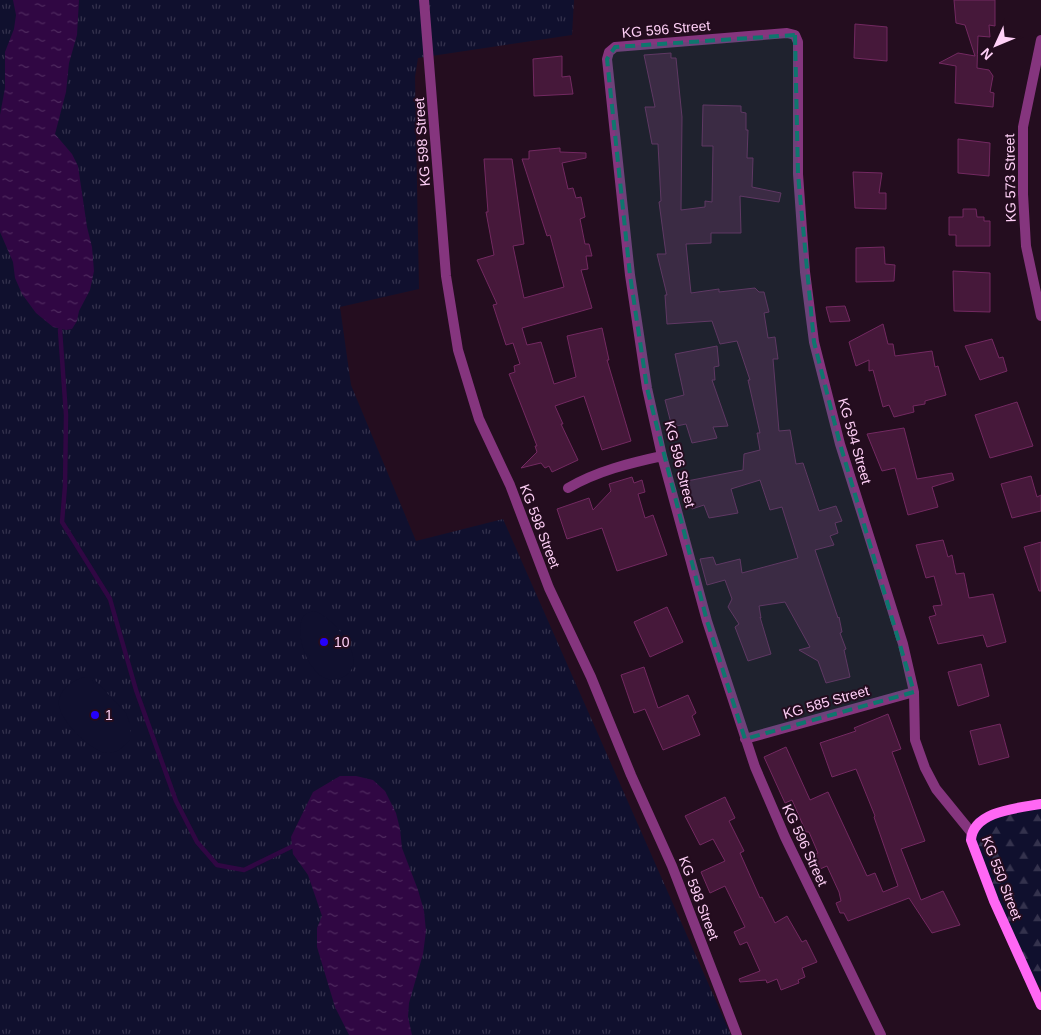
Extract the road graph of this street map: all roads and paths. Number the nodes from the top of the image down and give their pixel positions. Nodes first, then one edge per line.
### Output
1 (424, 0) edge
2 (795, 35) joint
3 (1041, 40) edge
4 (1041, 316) edge
5 (662, 456) junction
6 (568, 488) dead end
7 (914, 692) junction
8 (745, 739) junction
9 (1041, 804) edge
10 (971, 832) junction
11 (1041, 1005) edge
12 (737, 1035) edge
13 (881, 1035) edge

1 - 12 street, KG 598 Street
2 - 5 street, KG 596 Street
2 - 7 street, KG 594 Street
3 - 4 street, KG 573 Street
5 - 6 street
5 - 8 street, KG 596 Street
7 - 8 street, KG 585 Street
7 - 10 street, KG 594 Street
8 - 13 street, KG 596 Street
9 - 10 street, KG 550 Street
10 - 11 street, KG 550 Street

